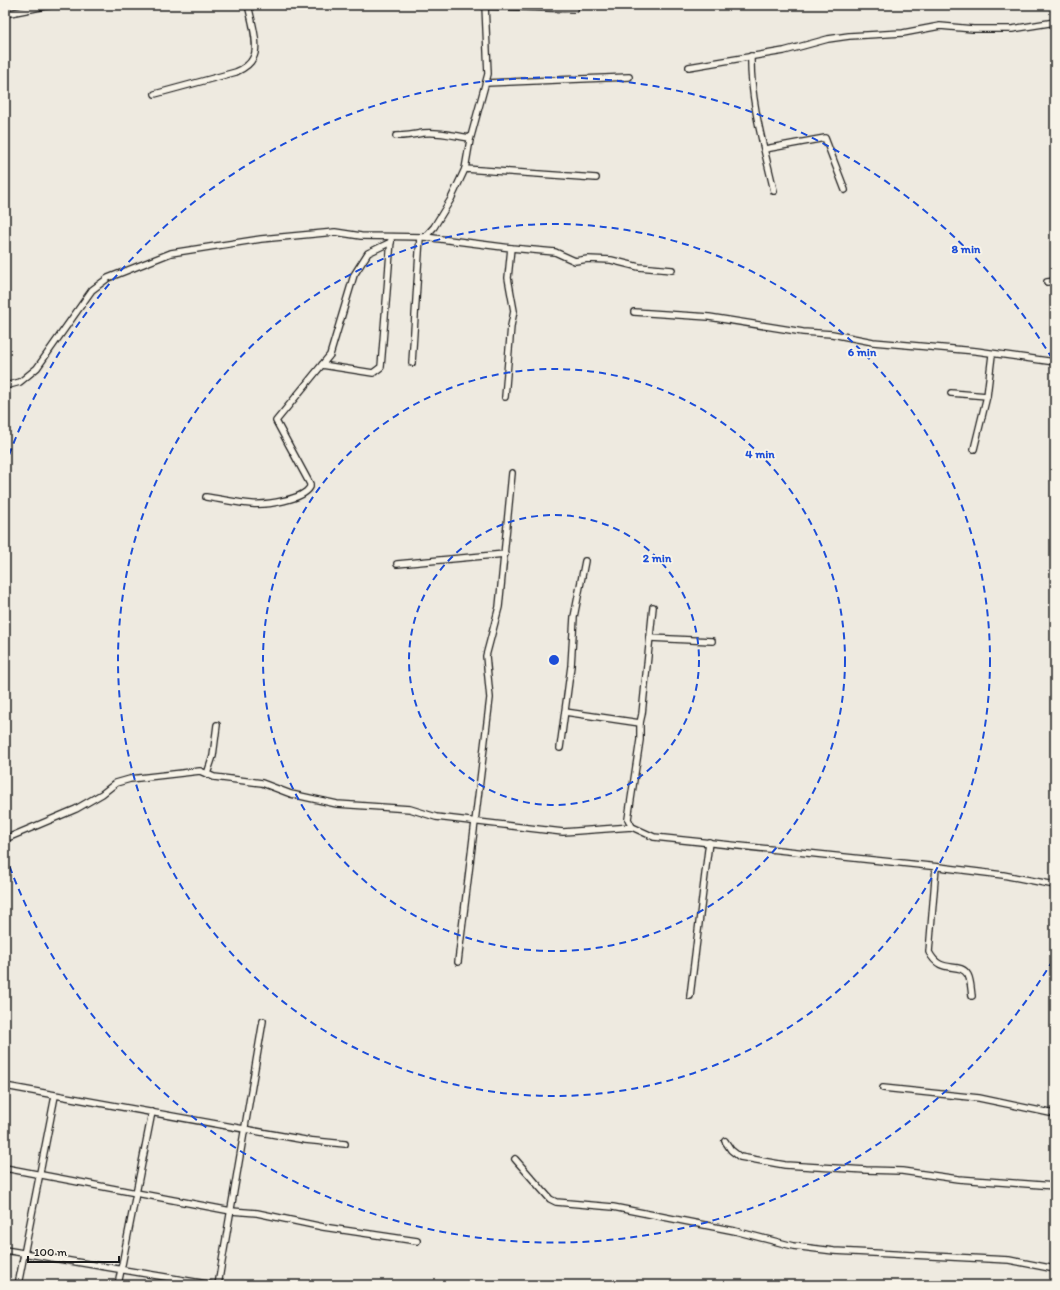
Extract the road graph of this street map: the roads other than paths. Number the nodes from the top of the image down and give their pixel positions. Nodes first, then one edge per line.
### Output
1 (51, 5) edge
2 (248, 5) edge
3 (485, 6) edge
4 (575, 9) dead end
5 (5, 14) edge
6 (1055, 22) edge
7 (751, 56) junction
8 (689, 67) dead end
9 (629, 77) dead end
10 (486, 83) junction
11 (154, 94) dead end
12 (396, 136) dead end
13 (470, 138) junction
14 (765, 149) junction
15 (465, 170) junction
16 (596, 178) dead end
17 (844, 190) dead end
18 (774, 191) dead end
19 (423, 237) junction
20 (391, 239) junction
21 (511, 248) junction
22 (672, 270) dead end
23 (1055, 281) edge
24 (1047, 282) dead end
25 (634, 312) dead end
26 (992, 355) junction
27 (1055, 362) edge
28 (412, 363) dead end
29 (322, 365) junction
30 (9, 385) dead end
31 (951, 392) dead end
32 (987, 396) junction
33 (505, 397) dead end
34 (974, 449) dead end
35 (512, 473) dead end
36 (206, 497) dead end
37 (504, 554) junction
38 (585, 561) dead end
39 (398, 564) dead end
40 (654, 607) dead end
41 (650, 638) junction
42 (712, 641) dead end
43 (565, 712) junction
44 (640, 723) junction
45 (217, 725) dead end
46 (560, 748) dead end
47 (207, 774) junction
48 (474, 823) junction
49 (632, 827) junction
50 (5, 839) edge
51 (709, 842) junction
52 (936, 867) junction
53 (1055, 885) edge
54 (458, 962) dead end
55 (690, 996) dead end
56 (972, 996) dead end
57 (263, 1021) dead end
58 (5, 1086) edge
59 (883, 1088) dead end
60 (55, 1096) junction
61 (152, 1112) junction
62 (1055, 1114) edge
63 (245, 1129) junction
64 (725, 1141) dead end
65 (345, 1144) dead end
66 (515, 1160) dead end
67 (5, 1168) edge
68 (38, 1174) junction
69 (1055, 1186) edge
70 (135, 1192) junction
71 (231, 1210) junction
72 (417, 1240) dead end
73 (5, 1250) edge
74 (26, 1252) junction
75 (121, 1269) junction
76 (1055, 1269) edge
77 (18, 1285) edge
78 (118, 1285) edge
79 (213, 1285) edge
80 (218, 1285) edge

1 - 5 street
2 - 11 street
3 - 4 street
3 - 10 street
6 - 7 street
7 - 8 street
7 - 14 street
9 - 10 street
10 - 13 street
12 - 13 street
13 - 15 street
14 - 17 street
14 - 18 street
15 - 16 street
15 - 19 street
19 - 20 street
19 - 21 street
19 - 28 street
20 - 29 street
20 - 29 street
20 - 30 street
21 - 22 street
21 - 33 street
23 - 24 street
25 - 26 street
26 - 27 street
26 - 32 street
29 - 36 street
31 - 32 street
32 - 34 street
35 - 37 street
37 - 39 street
37 - 48 street
38 - 43 street
40 - 41 street
41 - 42 street
41 - 44 street
43 - 44 street
43 - 46 street
44 - 49 street
45 - 47 street
47 - 48 street
47 - 50 street
48 - 49 street
48 - 54 street
49 - 51 street
51 - 52 street
51 - 55 street
52 - 53 street
52 - 56 street
57 - 63 street
58 - 60 street
59 - 62 street
60 - 61 street
60 - 68 street
61 - 63 street
61 - 70 street
63 - 65 street
63 - 71 street
64 - 69 street
66 - 76 street
67 - 68 street
68 - 70 street
68 - 74 street
70 - 71 street
70 - 75 street
71 - 72 street
71 - 80 street
73 - 74 street
74 - 75 street
74 - 77 street
75 - 78 street
75 - 79 street

